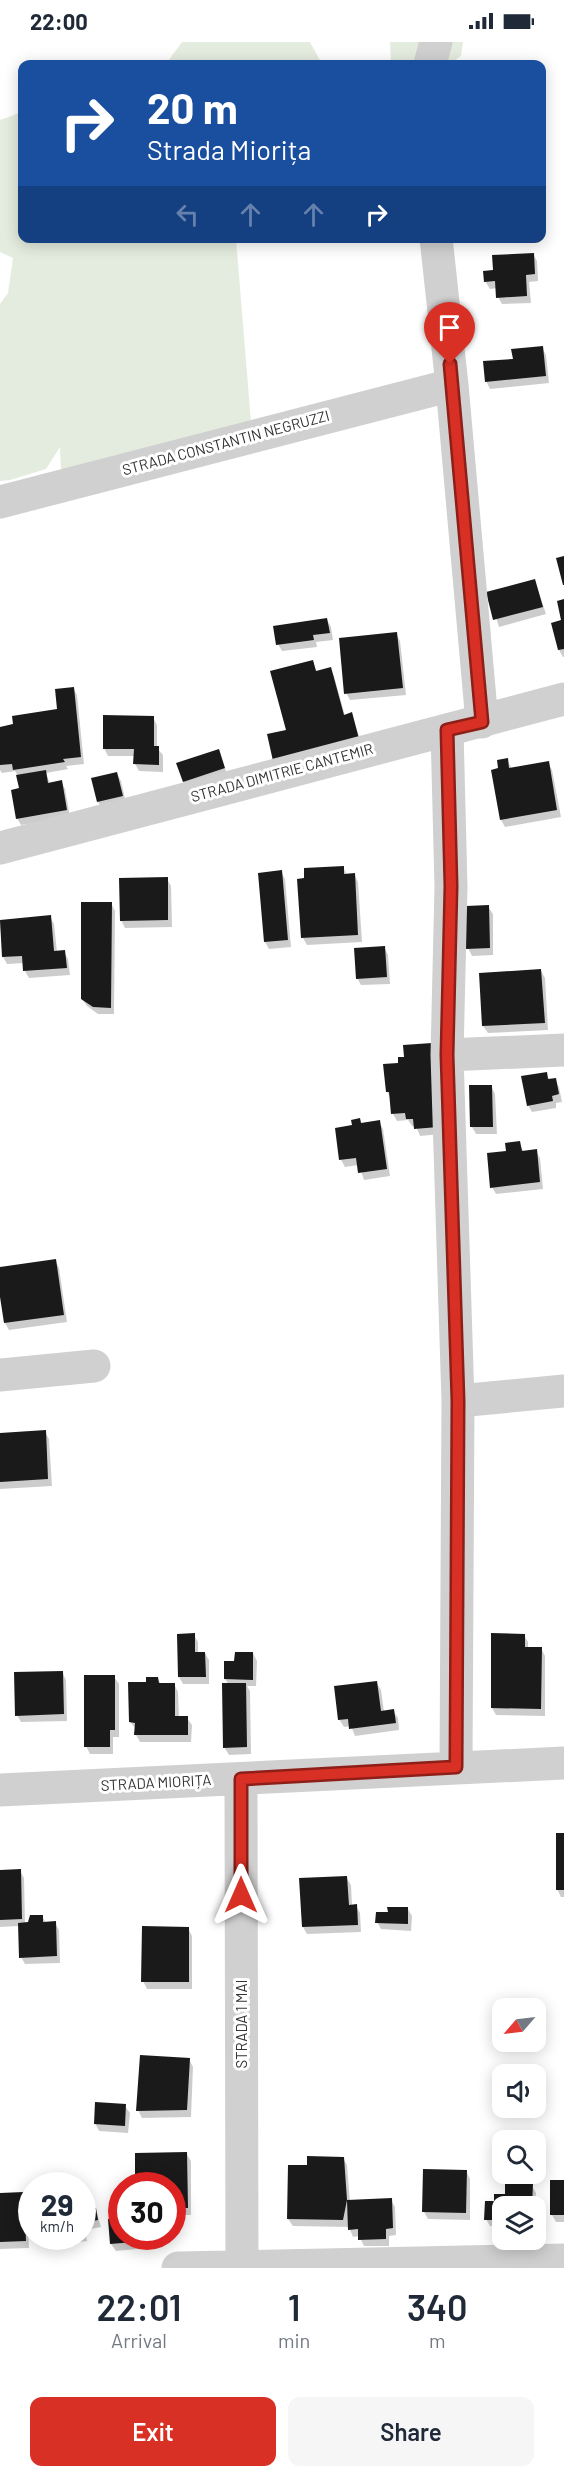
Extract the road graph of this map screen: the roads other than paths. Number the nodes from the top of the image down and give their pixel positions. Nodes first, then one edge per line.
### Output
1 (436, 42) edge
2 (431, 60) edge
3 (437, 243) edge
4 (452, 385) junction
5 (0, 502) edge
6 (564, 699) edge
7 (482, 722) junction
8 (447, 730) junction
9 (0, 848) edge
10 (564, 1050) edge
11 (447, 1055) junction
12 (94, 1366) dead end
13 (0, 1375) edge
14 (564, 1391) edge
15 (458, 1401) junction
16 (564, 1763) edge
17 (456, 1767) junction
18 (241, 1779) junction
19 (0, 1791) edge
20 (564, 2260) edge
21 (242, 2267) edge
22 (178, 2268) edge

1 - 2 street
3 - 4 street
4 - 5 street, STRADA CONSTANTIN NEGRUZZI
4 - 7 street
6 - 7 street, STRADA DIMITRIE CANTEMIR
7 - 8 street, STRADA DIMITRIE CANTEMIR
8 - 9 street, STRADA DIMITRIE CANTEMIR
8 - 11 street
10 - 11 street
11 - 15 street
12 - 13 street
14 - 15 street
15 - 17 street
16 - 17 street, STRADA MIORIȚA
17 - 18 street, STRADA MIORIȚA
18 - 19 street, STRADA MIORIȚA
18 - 21 street, STRADA 1 MAI
20 - 21 street
21 - 22 street

